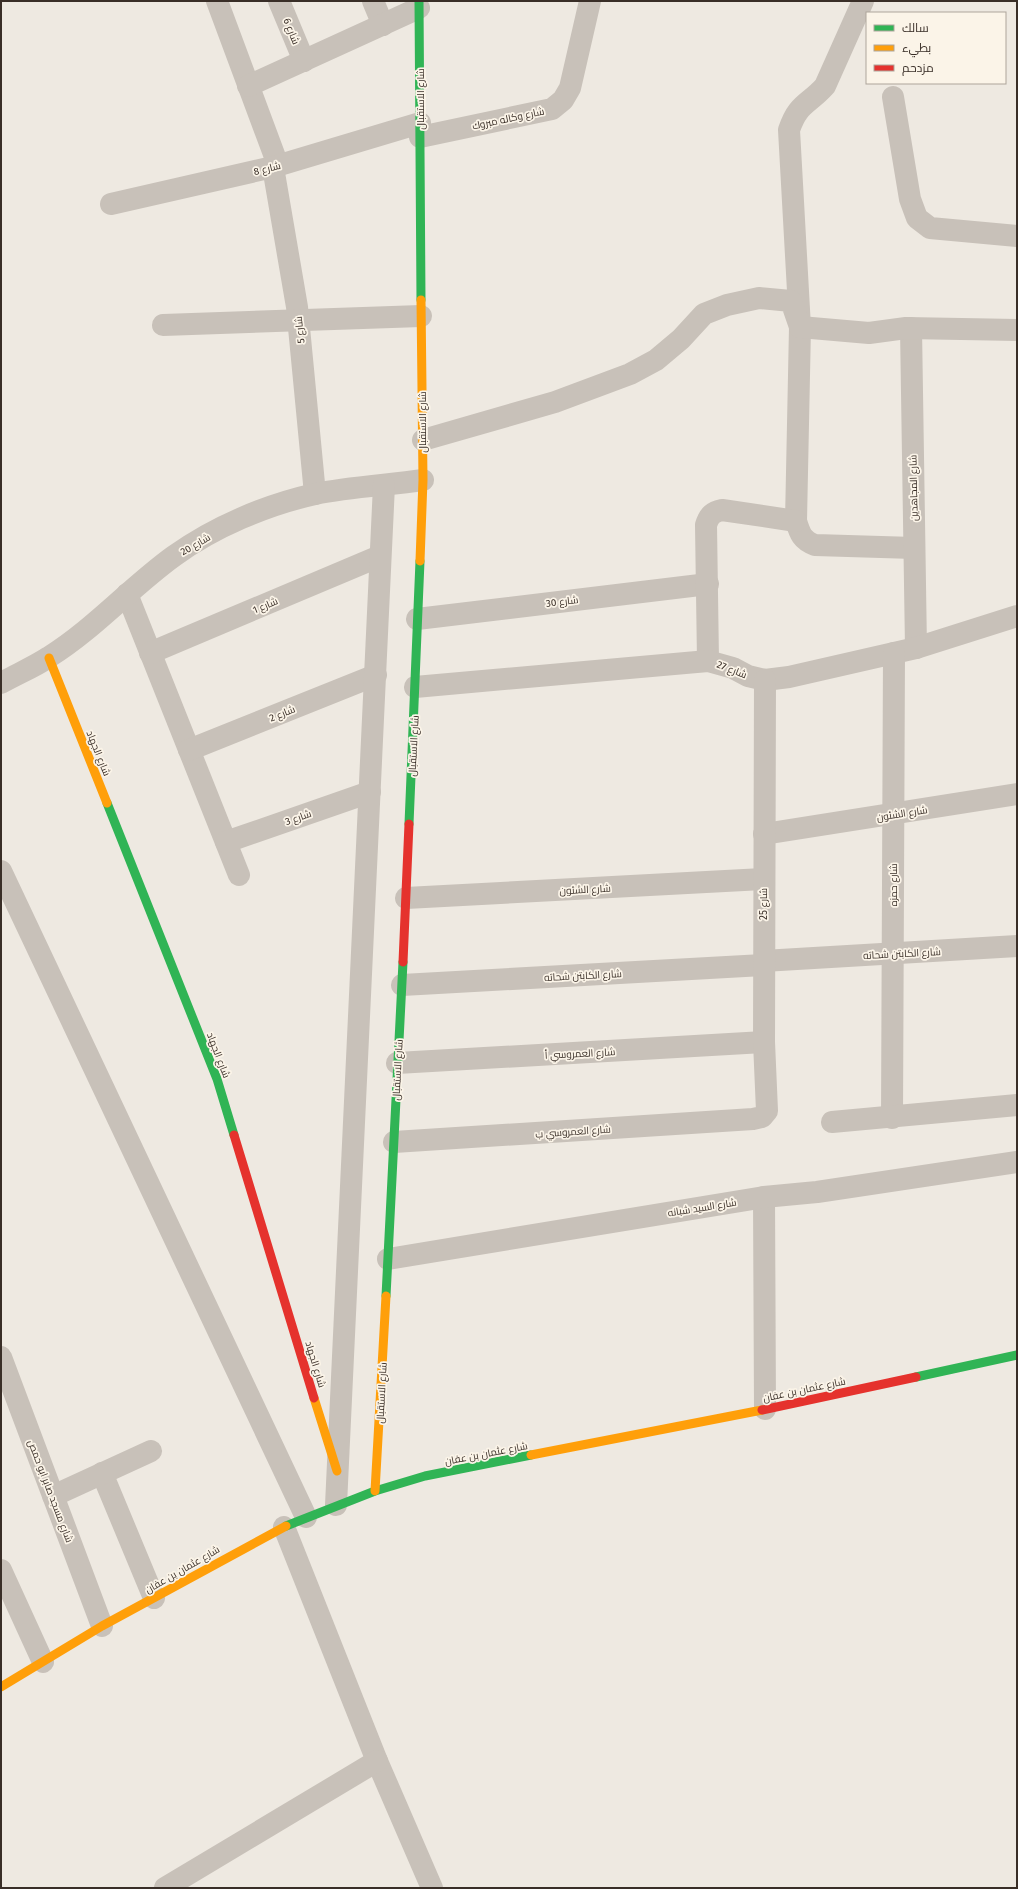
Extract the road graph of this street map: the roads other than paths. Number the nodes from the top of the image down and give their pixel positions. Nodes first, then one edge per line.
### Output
1 (217, 1) edge
2 (280, 1) edge
3 (373, 1) edge
4 (590, 1) edge
5 (863, 1) edge
6 (419, 4) edge
7 (383, 25) junction
8 (304, 61) junction
9 (248, 86) junction
10 (893, 96) dead end
11 (420, 130) junction
12 (275, 166) junction
13 (111, 204) dead end
14 (1017, 236) edge
15 (422, 316) junction
16 (298, 320) junction
17 (163, 325) dead end
18 (800, 327) junction
19 (911, 328) junction
20 (1017, 330) edge
21 (423, 440) junction
22 (423, 480) junction
23 (384, 485) junction
24 (315, 494) junction
25 (796, 521) junction
26 (914, 548) junction
27 (380, 556) junction
28 (708, 584) junction
29 (127, 594) junction
30 (1017, 616) edge
31 (417, 619) junction
32 (916, 648) junction
33 (150, 653) junction
34 (894, 653) junction
35 (49, 658) junction
36 (708, 661) junction
37 (376, 675) junction
38 (765, 680) junction
39 (1, 683) edge
40 (415, 687) junction
41 (189, 750) junction
42 (370, 792) junction
43 (1017, 794) edge
44 (893, 815) junction
45 (764, 834) junction
46 (226, 842) junction
47 (1, 872) edge
48 (238, 875) dead end
49 (763, 879) junction
50 (406, 898) junction
51 (1017, 946) edge
52 (894, 953) junction
53 (763, 963) junction
54 (402, 985) junction
55 (764, 1042) junction
56 (397, 1063) junction
57 (1017, 1105) edge
58 (892, 1118) junction
59 (753, 1119) joint
60 (832, 1122) dead end
61 (394, 1142) junction
62 (1017, 1162) edge
63 (764, 1197) junction
64 (388, 1259) junction
65 (1017, 1355) edge
66 (1, 1357) edge
67 (765, 1409) junction
68 (151, 1451) dead end
69 (337, 1470) junction
70 (102, 1474) junction
71 (375, 1491) junction
72 (53, 1496) junction
73 (336, 1505) junction
74 (306, 1517) junction
75 (284, 1527) junction
76 (1, 1570) edge
77 (154, 1598) junction
78 (102, 1626) junction
79 (43, 1662) junction
80 (1, 1687) edge
81 (378, 1761) junction
82 (165, 1888) edge
83 (432, 1888) edge

1 - 9 street, شارع 5
2 - 8 street, شارع 6
3 - 7 street
4 - 11 street, شارع وكاله مبروك
5 - 18 street
6 - 7 street
6 - 11 street, شارع الاستقبال
7 - 8 street
8 - 9 street
9 - 12 street, شارع 5
10 - 14 street
11 - 12 street, شارع 8
11 - 15 street, شارع الاستقبال
12 - 13 street, شارع 8
12 - 16 street, شارع 5
15 - 16 street
15 - 21 street, شارع الاستقبال
16 - 17 street
16 - 24 street, شارع 5
18 - 19 street
18 - 21 street
18 - 25 street
19 - 20 street
19 - 26 street, شارع المجاهدين
21 - 22 street, شارع الاستقبال
22 - 23 street, شارع 20
22 - 31 street, شارع الاستقبال
23 - 24 street, شارع 20
23 - 27 street
24 - 29 street, شارع 20
25 - 26 street
25 - 28 street
26 - 32 street, شارع المجاهدين
27 - 33 street, شارع 1
27 - 37 street
28 - 31 street, شارع 30
28 - 36 street
29 - 33 street
29 - 35 street, شارع 20
30 - 32 street, شارع 27
31 - 40 street, شارع الاستقبال
32 - 34 street, شارع 27
33 - 41 street
34 - 38 street, شارع 27
34 - 44 street, شارع حمزه
35 - 39 street, شارع 20
35 - 69 street, شارع الجهاد
36 - 38 street, شارع 27
36 - 40 street, شارع 27
37 - 41 street, شارع 2
37 - 42 street
38 - 45 street, شارع 25
40 - 50 street, شارع الاستقبال
41 - 46 street
42 - 46 street, شارع 3
42 - 69 street
43 - 44 street, شارع الشئون
44 - 45 street, شارع الشئون
44 - 52 street, شارع حمزه
45 - 49 street, شارع 25
46 - 48 street
47 - 74 street
49 - 50 street, شارع الشئون
49 - 53 street, شارع 25
50 - 54 street, شارع الاستقبال
51 - 52 street, شارع الكابتن شحاته
52 - 53 street, شارع الكابتن شحاته
52 - 58 street, شارع حمزه
53 - 54 street, شارع الكابتن شحاته
53 - 55 street, شارع 25
54 - 56 street, شارع الاستقبال
55 - 56 street, شارع العمروسي أ
55 - 59 street, شارع 25
56 - 61 street, شارع الاستقبال
57 - 58 street
58 - 60 street
59 - 61 street, شارع العمروسي ب
61 - 64 street, شارع الاستقبال
62 - 63 street, شارع السيد شبانه
63 - 64 street, شارع السيد شبانه
63 - 67 street
64 - 71 street, شارع الاستقبال
65 - 67 street, شارع عثمان بن عفان
66 - 72 street, شارع مسجد صابر ابو حمص
67 - 71 street, شارع عثمان بن عفان
68 - 70 street
69 - 73 street
70 - 72 street
70 - 77 street
71 - 73 street, شارع عثمان بن عفان
72 - 78 street, شارع مسجد صابر ابو حمص
73 - 74 street, شارع عثمان بن عفان
74 - 75 street, شارع عثمان بن عفان
75 - 77 street, شارع عثمان بن عفان
75 - 81 street
76 - 79 street
77 - 78 street, شارع عثمان بن عفان
78 - 79 street, شارع عثمان بن عفان
79 - 80 street, شارع عثمان بن عفان
81 - 82 street
81 - 83 street

